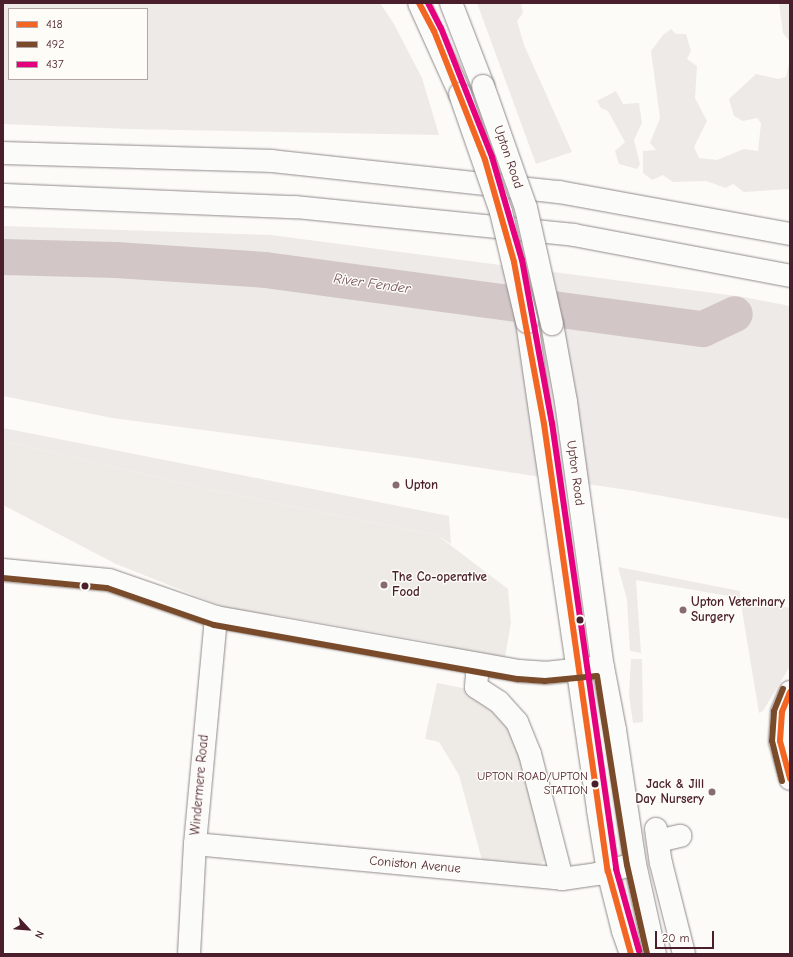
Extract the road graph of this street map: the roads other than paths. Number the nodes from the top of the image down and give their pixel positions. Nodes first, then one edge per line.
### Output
1 (419, 3) edge
2 (451, 3) edge
3 (3, 153) edge
4 (3, 195) edge
5 (790, 234) edge
6 (790, 276) edge
7 (3, 570) edge
8 (216, 617) junction
9 (478, 664) junction
10 (603, 667) junction
11 (578, 671) junction
12 (790, 692) edge
13 (790, 779) edge
14 (680, 836) dead end
15 (195, 844) junction
16 (635, 864) junction
17 (608, 871) junction
18 (562, 878) junction
19 (189, 954) edge
20 (631, 954) edge
21 (655, 954) edge
22 (684, 954) edge

1 - 11 main road, Upton Road, bridge
2 - 10 main road, Upton Road, bridge
3 - 5 main road
4 - 6 main road
7 - 8 main road
8 - 9 main road
8 - 15 main road, Windermere Road
9 - 11 main road
9 - 18 main road
10 - 11 main road
10 - 16 main road, Upton Road
11 - 17 main road, Upton Road
12 - 13 main road
14 - 22 main road
15 - 18 main road, Coniston Avenue
15 - 19 main road, Windermere Road
16 - 17 main road, Coniston Avenue
16 - 21 main road, Upton Road
17 - 18 main road, Coniston Avenue
17 - 20 main road, Upton Road

